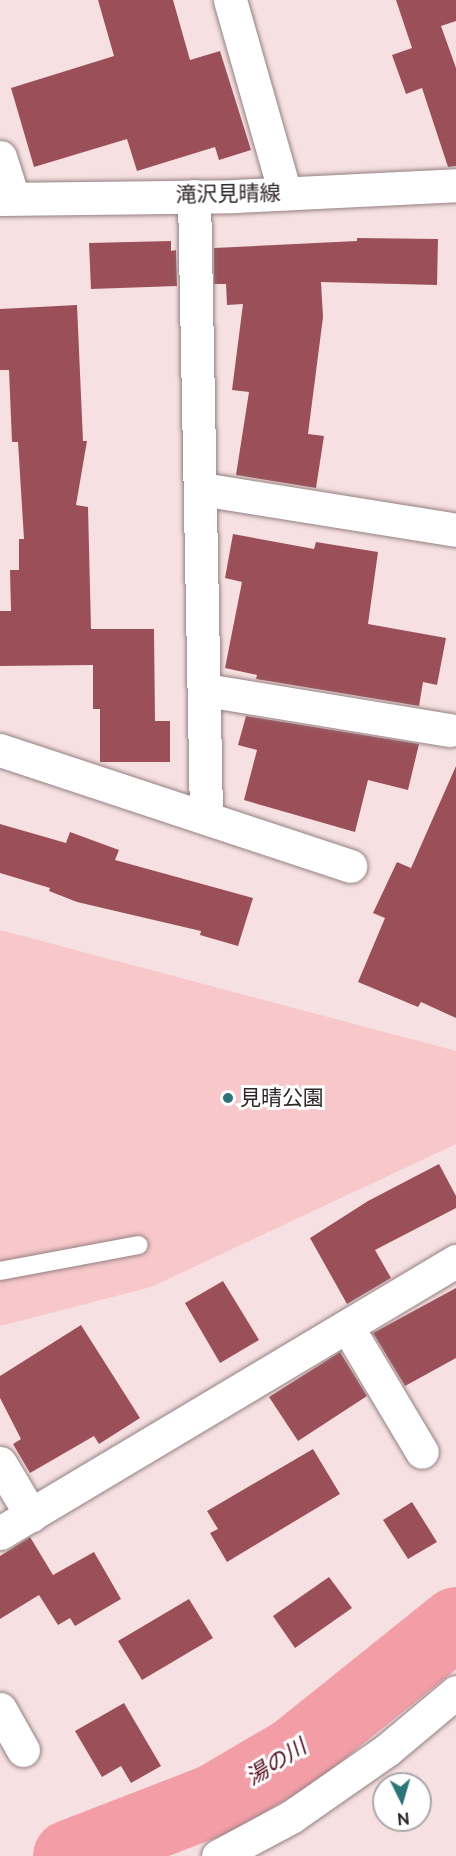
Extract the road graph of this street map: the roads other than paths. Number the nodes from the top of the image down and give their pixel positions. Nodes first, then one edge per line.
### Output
1 (230, 0) edge
2 (0, 158) edge
3 (456, 185) edge
4 (285, 193) junction
5 (194, 196) junction
6 (6, 199) edge
7 (201, 489) junction
8 (456, 530) edge
9 (205, 690) junction
10 (450, 730) dead end
11 (0, 750) edge
12 (206, 817) junction
13 (350, 866) dead end
14 (139, 1245) dead end
15 (456, 1261) edge
16 (0, 1271) edge
17 (348, 1328) junction
18 (422, 1452) dead end
19 (0, 1462) edge
20 (31, 1515) junction
21 (0, 1533) edge
22 (456, 1692) edge
23 (0, 1708) edge
24 (22, 1750) dead end
25 (218, 1856) edge

1 - 4 street
2 - 6 street
3 - 4 street, 滝沢見晴線
4 - 5 street, 滝沢見晴線
5 - 6 street, 滝沢見晴線
5 - 7 street
7 - 8 street
7 - 9 street
9 - 10 street
9 - 12 street
11 - 12 street
12 - 13 street
14 - 16 lane
15 - 17 street
17 - 18 street
17 - 20 street
19 - 20 street
20 - 21 street
22 - 25 street
23 - 24 street

